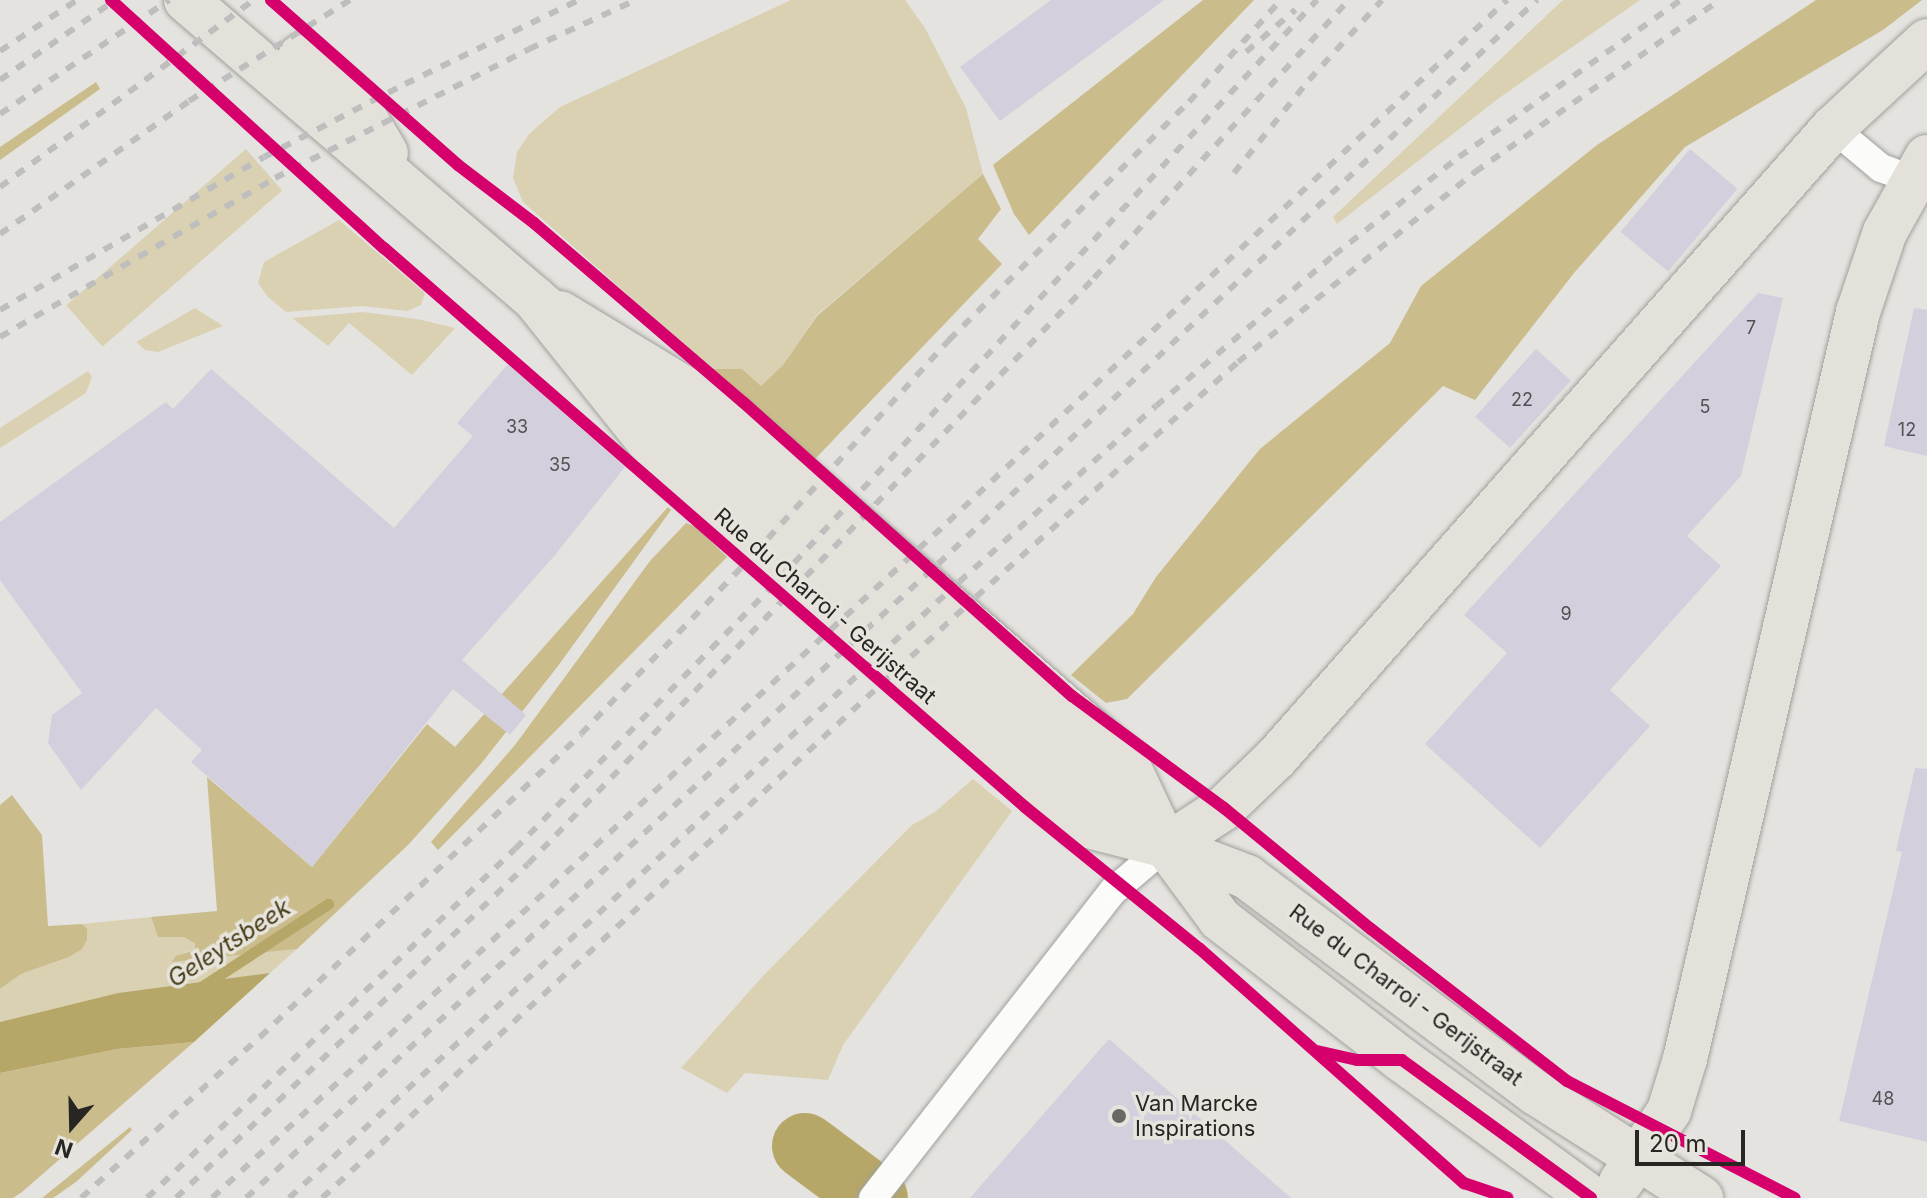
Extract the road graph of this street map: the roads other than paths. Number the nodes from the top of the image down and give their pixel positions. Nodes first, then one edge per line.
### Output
1 (158, 0) edge
2 (186, 0) edge
3 (232, 0) edge
4 (1927, 41) edge
5 (1833, 128) junction
6 (1922, 169) edge
7 (406, 186) junction
8 (1166, 846) junction
9 (1638, 1160) junction
10 (873, 1198) edge
11 (1591, 1198) edge
12 (1610, 1198) edge
13 (1701, 1198) edge

1 - 7 main road, Rue du Charroi - Gerijstraat
2 - 7 main road, Rue du Charroi - Gerijstraat
3 - 7 main road, Rue du Charroi - Gerijstraat
4 - 5 main road
5 - 6 street
5 - 8 main road
6 - 9 main road
7 - 8 main road, Rue du Charroi - Gerijstraat
8 - 9 main road, Rue du Charroi - Gerijstraat
8 - 10 street
8 - 11 main road, Rue du Charroi - Gerijstraat
9 - 12 main road
9 - 13 main road, Rue du Charroi - Gerijstraat

